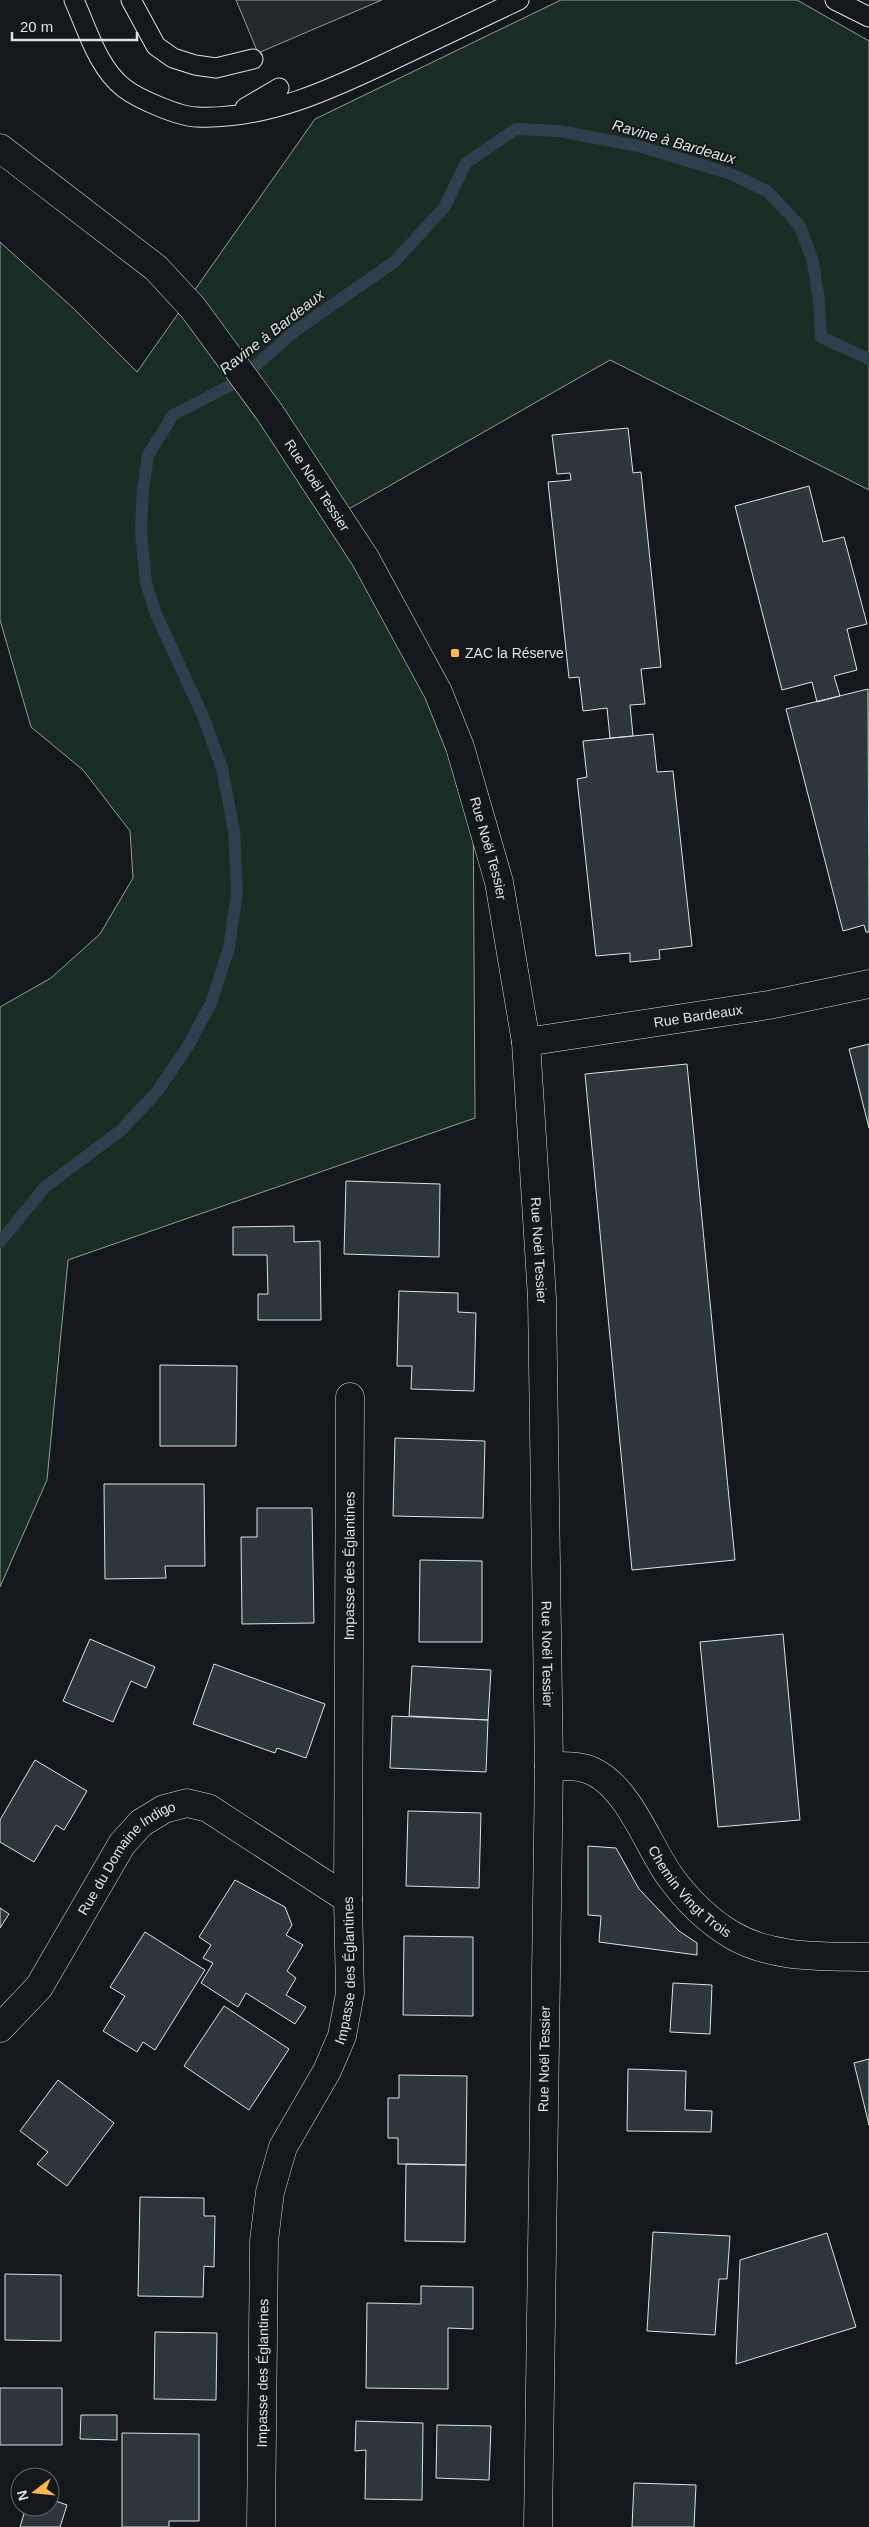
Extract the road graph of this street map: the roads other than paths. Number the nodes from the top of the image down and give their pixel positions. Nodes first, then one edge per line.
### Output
1 (74, 0) edge
2 (131, 0) edge
3 (519, 0) edge
4 (835, 0) edge
5 (869, 17) edge
6 (253, 59) dead end
7 (279, 88) dead end
8 (230, 116) junction
9 (0, 148) edge
10 (869, 984) edge
11 (526, 1042) junction
12 (350, 1397) dead end
13 (549, 1766) junction
14 (348, 1899) junction
15 (869, 1957) edge
16 (0, 2028) edge
17 (261, 2527) edge
18 (538, 2527) edge

1 - 8 lane
2 - 6 lane
3 - 8 lane
4 - 5 lane
7 - 8 lane
9 - 11 street, Rue Noël Tessier
10 - 11 street, Rue Bardeaux
11 - 13 street, Rue Noël Tessier
12 - 14 street, Impasse des Églantines
13 - 15 street, Chemin Vingt Trois
13 - 18 street, Rue Noël Tessier
14 - 16 street, Rue du Domaine Indigo
14 - 17 street, Impasse des Églantines

